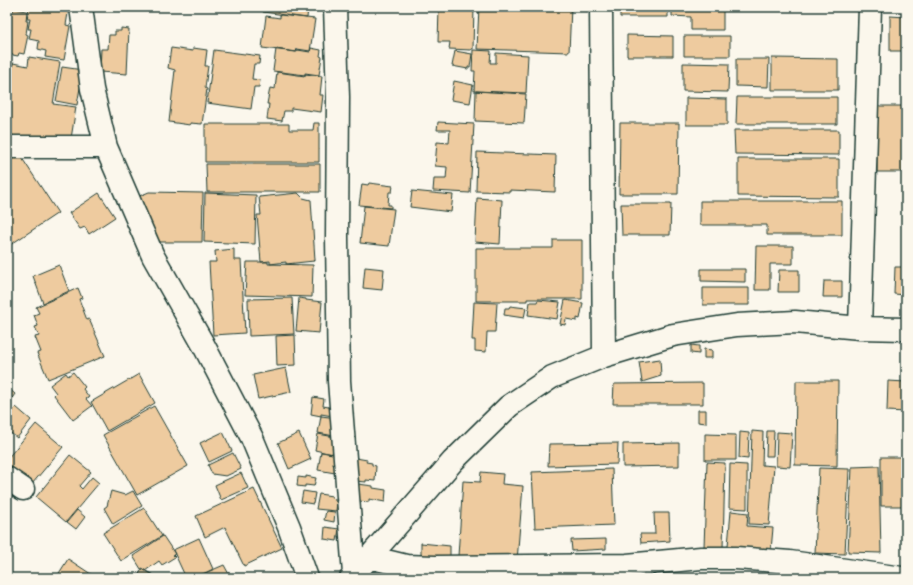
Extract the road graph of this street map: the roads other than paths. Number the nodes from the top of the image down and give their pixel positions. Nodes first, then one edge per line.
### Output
1 (81, 7) edge
2 (335, 7) edge
3 (601, 7) edge
4 (870, 7) edge
5 (7, 146) edge
6 (106, 147) junction
7 (860, 328) junction
8 (906, 329) edge
9 (604, 356) junction
10 (369, 557) junction
11 (353, 576) edge
12 (307, 578) edge
13 (902, 578) edge

1 - 6 street
2 - 11 street
3 - 9 street
4 - 7 street
5 - 6 street
6 - 12 street
7 - 8 street
7 - 9 street
9 - 10 street
10 - 11 street
10 - 13 street

